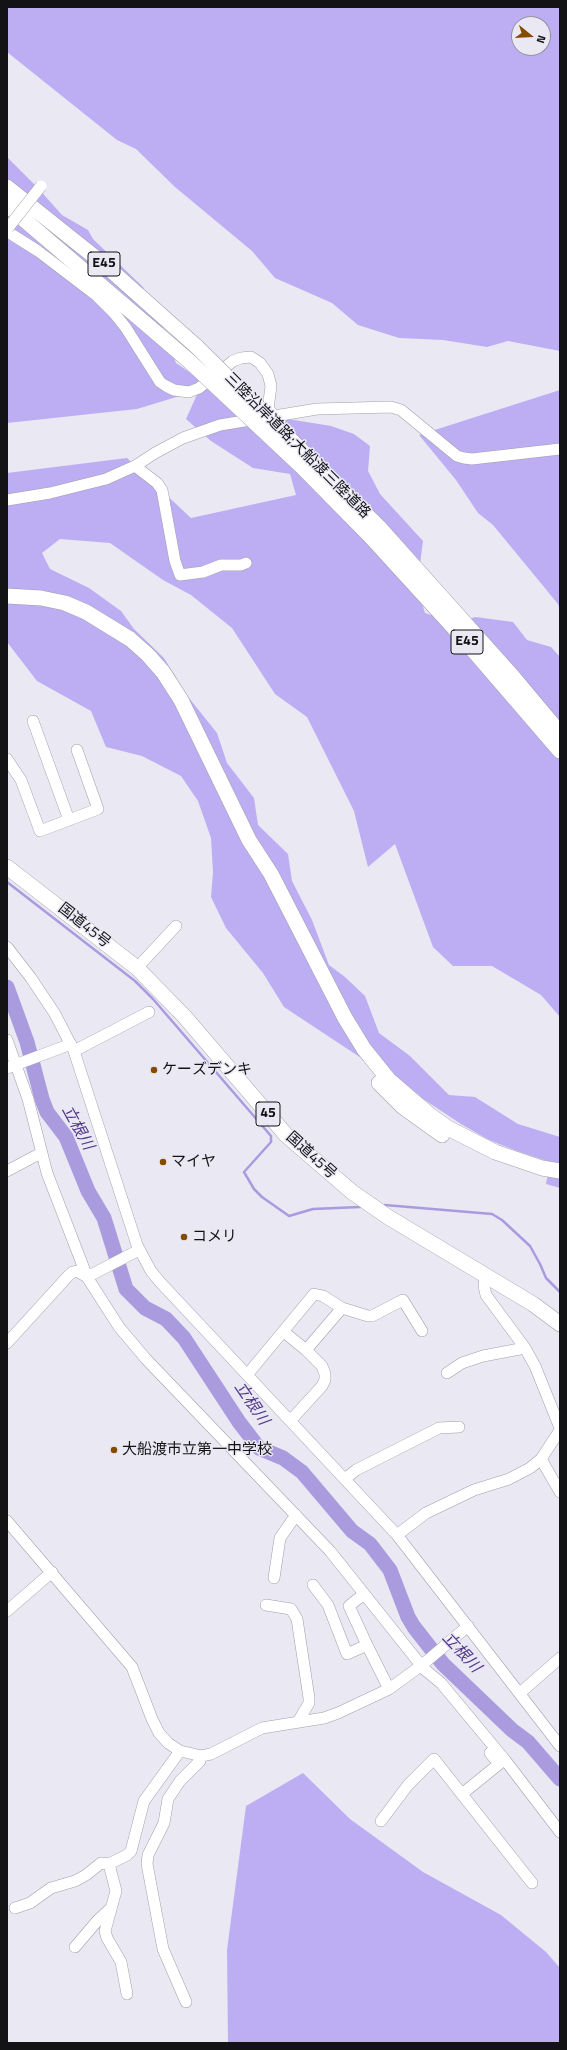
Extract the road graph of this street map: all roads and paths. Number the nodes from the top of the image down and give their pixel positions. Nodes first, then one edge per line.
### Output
1 (41, 186) dead end
2 (7, 187) edge
3 (7, 205) edge
4 (275, 416) junction
5 (560, 449) edge
6 (135, 466) junction
7 (7, 500) edge
8 (374, 532) junction
9 (246, 563) dead end
10 (7, 596) edge
11 (33, 721) dead end
12 (543, 722) junction
13 (560, 730) edge
14 (560, 733) edge
15 (77, 750) dead end
16 (560, 751) edge
17 (560, 754) edge
18 (7, 759) edge
19 (69, 820) junction
20 (249, 840) junction
21 (7, 867) edge
22 (176, 926) dead end
23 (7, 947) edge
24 (137, 968) junction
25 (149, 1012) dead end
26 (7, 1040) edge
27 (69, 1048) junction
28 (15, 1065) edge
29 (41, 1153) junction
30 (7, 1171) edge
31 (560, 1171) edge
32 (560, 1181) edge
33 (134, 1252) junction
34 (90, 1275) junction
35 (485, 1275) junction
36 (342, 1308) junction
37 (560, 1324) edge
38 (422, 1331) dead end
39 (284, 1332) junction
40 (7, 1343) edge
41 (525, 1348) junction
42 (306, 1350) junction
43 (447, 1373) dead end
44 (247, 1375) junction
45 (290, 1420) junction
46 (459, 1427) dead end
47 (560, 1429) edge
48 (541, 1460) junction
49 (345, 1479) junction
50 (560, 1492) edge
51 (296, 1515) junction
52 (7, 1521) edge
53 (397, 1535) junction
54 (52, 1572) junction
55 (274, 1578) dead end
56 (313, 1585) dead end
57 (364, 1594) junction
58 (266, 1605) dead end
59 (7, 1611) edge
60 (468, 1626) junction
61 (367, 1645) junction
62 (560, 1658) edge
63 (423, 1666) junction
64 (389, 1689) junction
65 (520, 1693) junction
66 (299, 1720) junction
67 (560, 1746) edge
68 (180, 1751) junction
69 (201, 1756) junction
70 (462, 1794) junction
71 (381, 1821) dead end
72 (560, 1832) edge
73 (109, 1864) junction
74 (532, 1883) dead end
75 (112, 1907) junction
76 (15, 1908) dead end
77 (75, 1947) dead end
78 (127, 1994) dead end
79 (186, 2002) dead end

1 - 4 street, bridge
2 - 8 highway, 三陸沿岸道路;大船渡三陸道路 / E45, bridge
3 - 8 highway, 三陸沿岸道路;大船渡三陸道路 / E45, bridge
4 - 5 street
4 - 6 street
6 - 7 street
6 - 9 street
8 - 12 highway, 三陸沿岸道路;大船渡三陸道路 / E45
10 - 20 highway
11 - 19 street
12 - 13 highway
12 - 14 highway, 三陸沿岸道路;大船渡三陸道路 / E45
12 - 16 highway, 三陸沿岸道路;大船渡三陸道路 / E45
12 - 17 highway
15 - 19 street
18 - 19 street
20 - 31 highway
20 - 32 highway
21 - 24 highway, 国道45号 / 45
22 - 24 street
23 - 27 street
24 - 35 highway, 国道45号 / 45
25 - 27 street
26 - 28 street
27 - 28 street
27 - 33 street
28 - 29 street
29 - 30 street
29 - 34 street
33 - 34 street
33 - 44 street
34 - 40 street
34 - 51 street
35 - 37 highway, 国道45号 / 45
35 - 41 street
36 - 38 street
36 - 39 street
36 - 42 street
39 - 42 street
39 - 44 street
41 - 43 street
41 - 47 street
42 - 45 street
44 - 45 street
45 - 49 street
46 - 49 street
47 - 48 street
48 - 50 street
48 - 53 street
49 - 53 street
51 - 55 street
51 - 57 street
52 - 54 street
53 - 60 street
54 - 59 street
54 - 68 street
56 - 61 street
57 - 61 street
57 - 63 street
58 - 66 street
60 - 63 street
60 - 65 street
61 - 64 street
62 - 65 street
63 - 64 street
63 - 70 street
63 - 72 street
64 - 66 street
65 - 67 street
66 - 69 street
68 - 69 street
68 - 73 street
69 - 79 street
70 - 71 street
70 - 74 street
73 - 75 street
73 - 76 street
75 - 77 street
75 - 78 street

